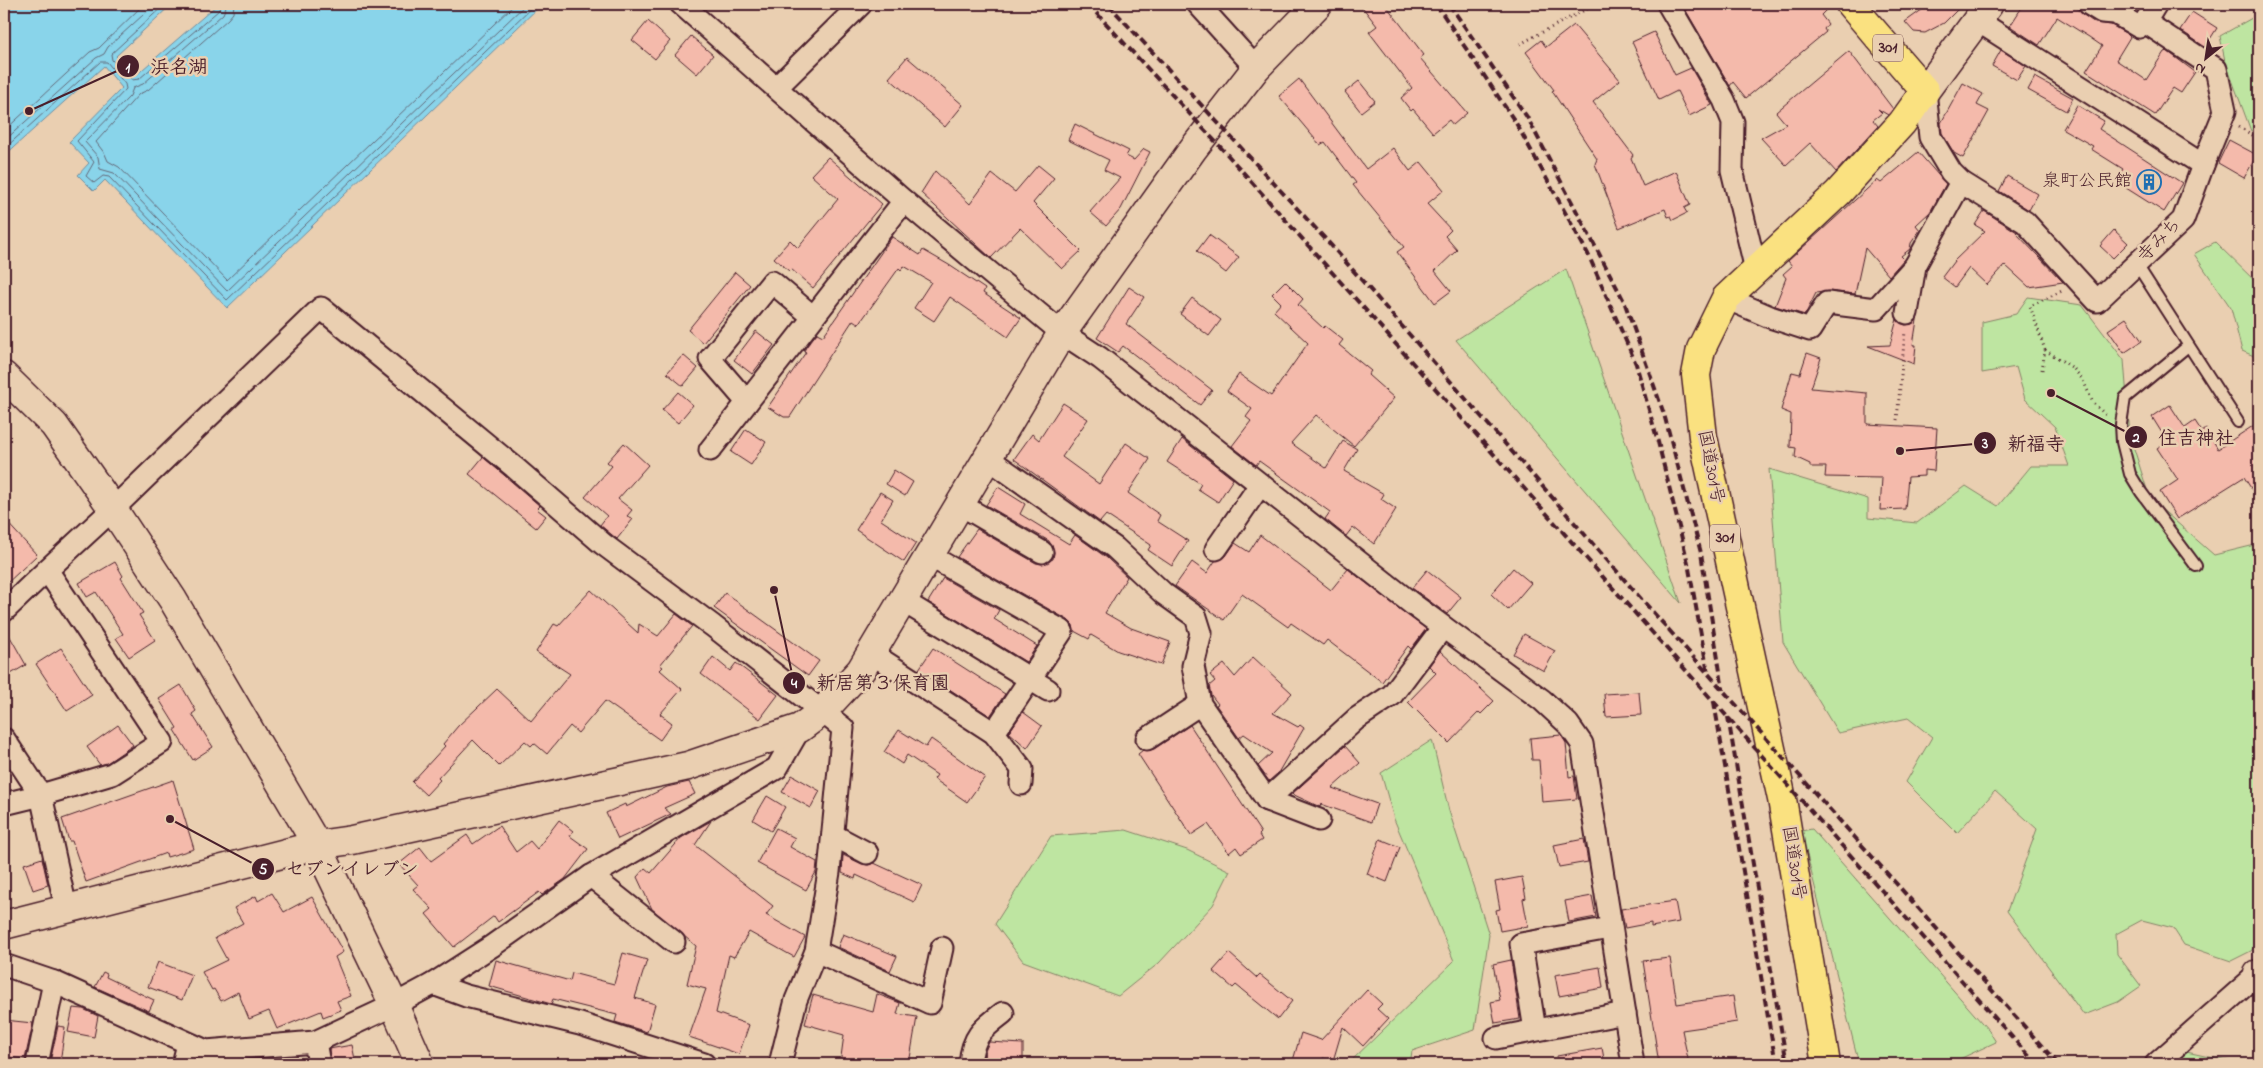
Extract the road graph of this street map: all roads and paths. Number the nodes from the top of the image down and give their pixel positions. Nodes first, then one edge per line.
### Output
1 (681, 4) edge
2 (861, 4) edge
3 (1198, 4) edge
4 (1318, 4) edge
5 (1596, 4) edge
6 (1668, 4) edge
7 (1850, 4) edge
8 (2089, 4) edge
9 (2156, 4) edge
10 (1984, 12) edge
11 (2145, 22) junction
12 (1520, 44) dead end
13 (1256, 68) junction
14 (777, 86) junction
15 (1925, 91) junction
16 (2203, 164) junction
17 (1961, 182) junction
18 (904, 202) junction
19 (2136, 265) junction
20 (1915, 266) junction
21 (1756, 270) junction
22 (2081, 283) junction
23 (1726, 298) junction
24 (1907, 313) joint
25 (812, 316) junction
26 (1062, 333) junction
27 (2188, 346) junction
28 (2045, 350) junction
29 (2042, 370) dead end
30 (4, 376) edge
31 (747, 402) junction
32 (1897, 420) dead end
33 (2238, 422) dead end
34 (2121, 424) junction
35 (710, 450) dead end
36 (989, 458) junction
37 (1260, 485) junction
38 (961, 505) junction
39 (114, 509) junction
40 (1216, 549) dead end
41 (1042, 552) dead end
42 (930, 556) junction
43 (2196, 566) dead end
44 (47, 570) junction
45 (903, 601) junction
46 (4, 611) edge
47 (1443, 627) junction
48 (871, 653) junction
49 (1038, 685) junction
50 (1200, 704) junction
51 (823, 711) junction
52 (800, 728) junction
53 (994, 733) junction
54 (4, 739) edge
55 (1147, 739) dead end
56 (1022, 784) dead end
57 (41, 795) junction
58 (1267, 800) junction
59 (4, 804) edge
60 (1319, 820) dead end
61 (833, 835) junction
62 (317, 845) junction
63 (867, 853) dead end
64 (591, 876) junction
65 (66, 908) junction
66 (4, 925) edge
67 (1610, 928) junction
68 (674, 942) dead end
69 (942, 948) dead end
70 (816, 951) junction
71 (4, 965) edge
72 (2259, 974) edge
73 (54, 982) junction
74 (434, 984) junction
75 (394, 1005) junction
76 (1003, 1013) dead end
77 (1625, 1013) junction
78 (1535, 1030) junction
79 (1496, 1038) dead end
80 (315, 1042) junction
81 (186, 1054) edge
82 (37, 1064) edge
83 (319, 1064) edge
84 (420, 1064) edge
85 (704, 1064) edge
86 (780, 1064) edge
87 (970, 1064) edge
88 (1633, 1064) edge
89 (1826, 1064) edge
90 (2156, 1064) edge

1 - 14 street
2 - 14 street
3 - 13 street
4 - 13 street
5 - 12 path
6 - 21 street
7 - 15 highway, 301
8 - 11 street
9 - 11 street
10 - 15 street
10 - 16 street
11 - 16 street, 寺みち
13 - 26 street
14 - 18 street
15 - 17 street, 寺みち
15 - 21 highway, 国道301号 / 301
16 - 19 street, 寺みち
17 - 20 street
17 - 22 street, 寺みち
18 - 25 street
18 - 26 street
19 - 22 street, 寺みち
19 - 27 lane
20 - 23 street
20 - 24 street
21 - 23 highway, 国道301号 / 301
22 - 28 path
23 - 89 highway, 国道301号 / 301
24 - 32 path
25 - 31 street
25 - 31 street
26 - 36 street
26 - 37 street
27 - 33 lane
27 - 34 lane
28 - 29 path
28 - 34 path
30 - 39 street
31 - 35 street
34 - 43 lane
36 - 38 street
36 - 50 street
37 - 40 street
37 - 47 street
38 - 41 street
38 - 42 street
39 - 44 street
39 - 51 street
39 - 62 street
42 - 45 street
42 - 49 street
44 - 46 street
44 - 57 street
45 - 48 street
45 - 49 street
47 - 58 street
47 - 67 street
48 - 51 street
48 - 53 street
49 - 53 street
50 - 55 street
50 - 58 street
51 - 52 street
51 - 61 street
52 - 62 street
52 - 64 street
53 - 56 street
54 - 57 street
57 - 59 street
57 - 65 street
58 - 60 street
61 - 63 street
61 - 70 street
62 - 65 street
62 - 75 street
64 - 68 street
64 - 74 street
65 - 66 street
67 - 77 street
67 - 78 street
69 - 70 street
70 - 86 street
71 - 73 street
72 - 90 street
73 - 81 street
73 - 82 street
74 - 75 street
74 - 85 street
75 - 80 street
75 - 84 street
76 - 87 street
77 - 78 street
77 - 88 street
78 - 79 street
80 - 81 street
80 - 83 street

